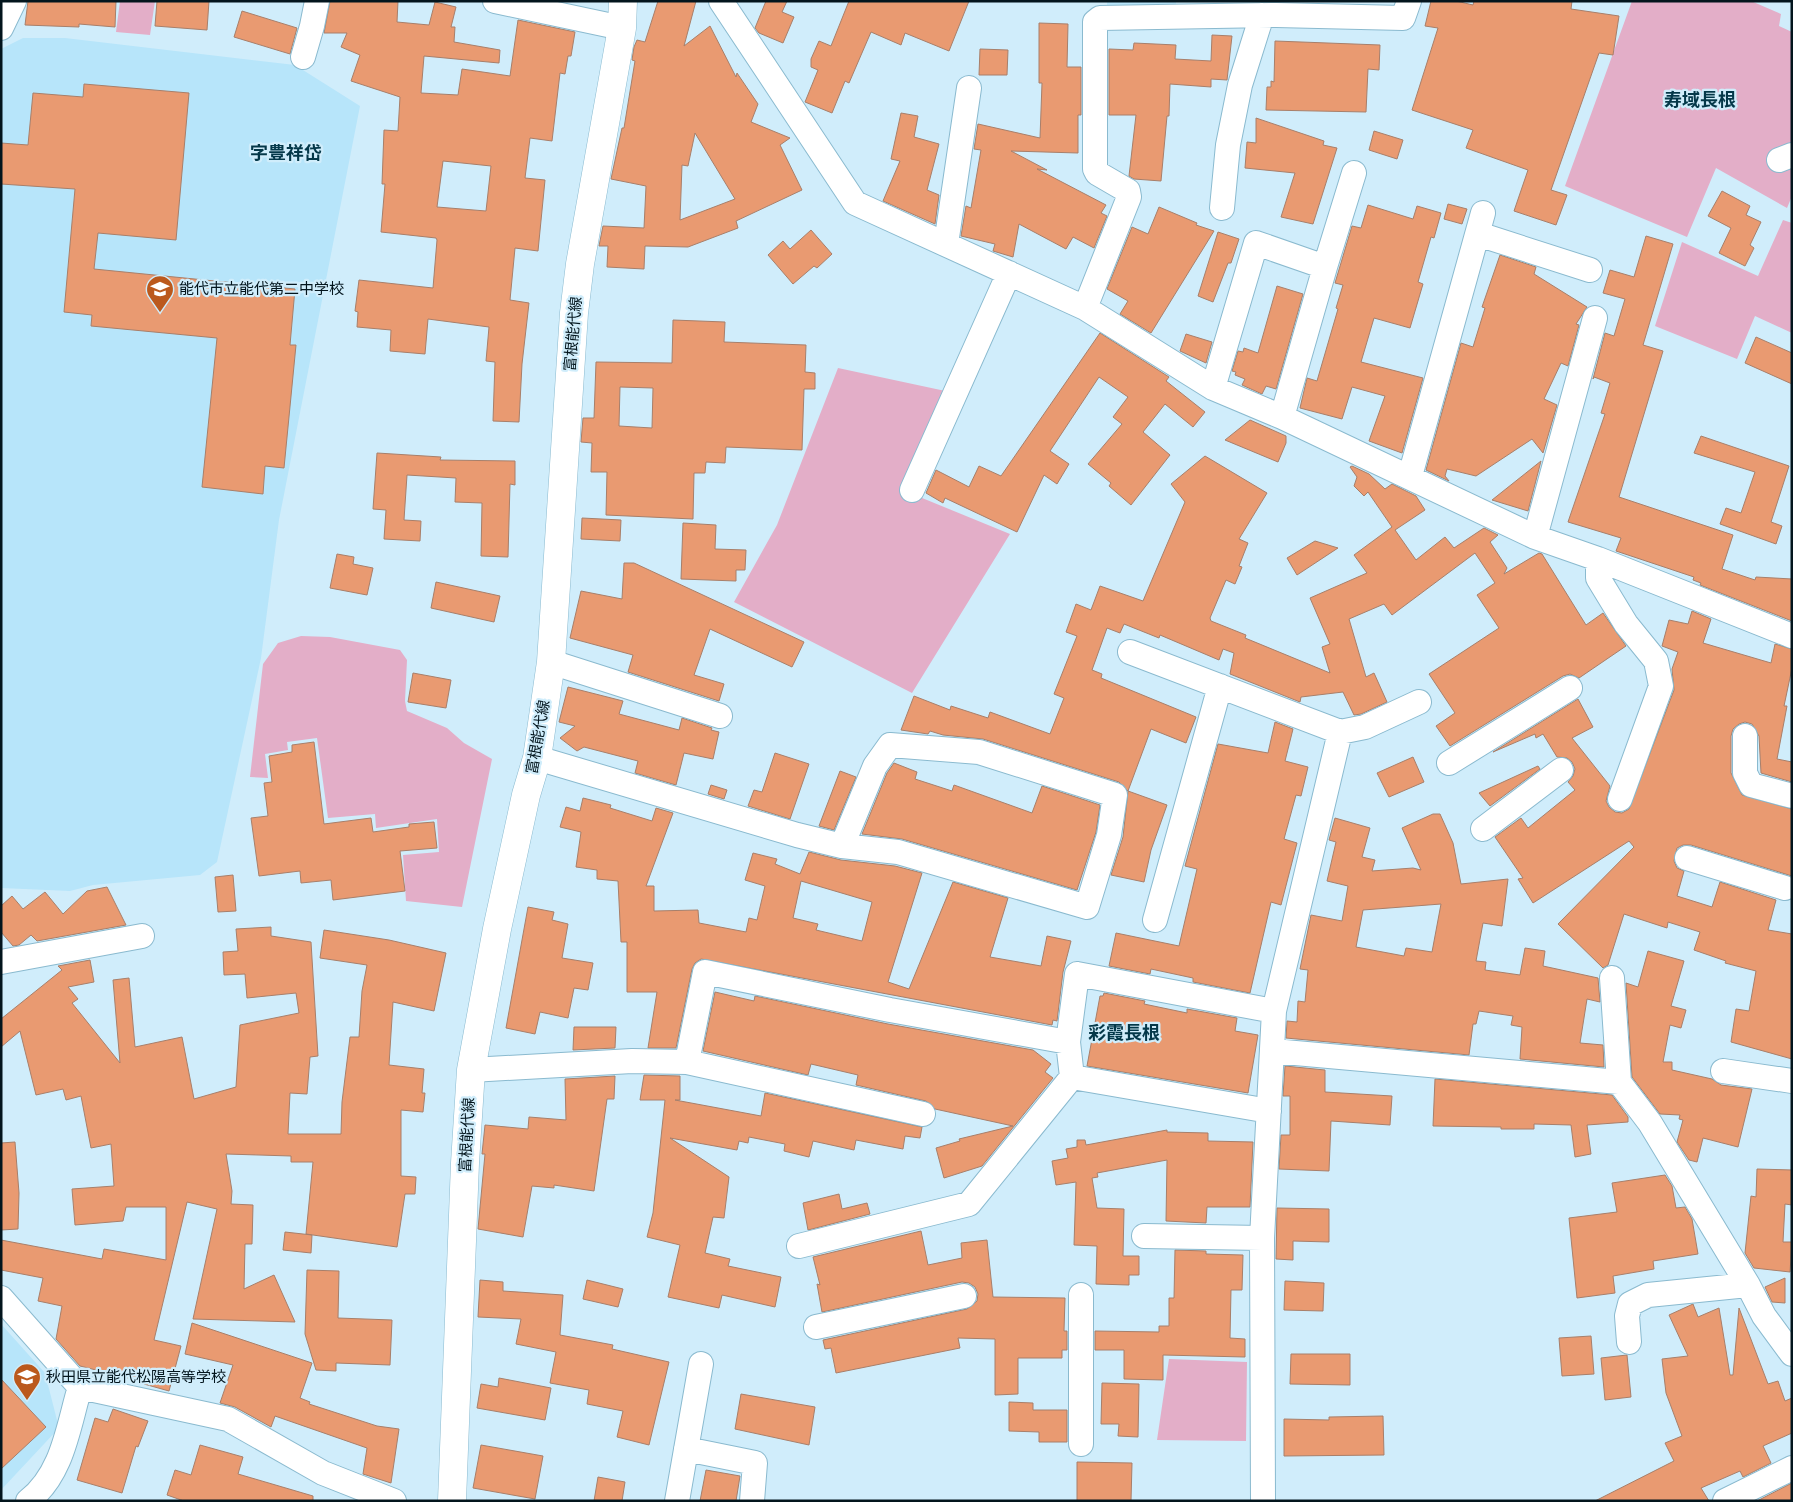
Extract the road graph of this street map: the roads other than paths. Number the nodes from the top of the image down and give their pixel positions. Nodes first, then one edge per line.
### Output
1 (14, 1) edge
2 (317, 1) edge
3 (494, 1) edge
4 (721, 1) edge
5 (1409, 1) edge
6 (622, 14) edge
7 (1262, 16) junction
8 (1, 28) edge
9 (303, 57) dead end
10 (969, 88) dead end
11 (1354, 173) dead end
12 (1222, 208) dead end
13 (946, 244) junction
14 (1325, 267) junction
15 (1590, 270) dead end
16 (1009, 273) junction
17 (1085, 308) junction
18 (1595, 318) dead end
19 (1213, 388) junction
20 (1282, 417) junction
21 (1410, 476) junction
22 (912, 490) dead end
23 (1536, 537) junction
24 (1598, 559) junction
25 (1792, 636) edge
26 (1130, 652) dead end
27 (551, 662) junction
28 (1220, 686) junction
29 (1570, 688) dead end
30 (1419, 702) dead end
31 (720, 716) dead end
32 (1340, 732) junction
33 (1745, 736) dead end
34 (538, 758) junction
35 (1449, 764) dead end
36 (1561, 770) dead end
37 (1792, 796) edge
38 (1620, 799) dead end
39 (1483, 829) dead end
40 (842, 846) junction
41 (1687, 858) dead end
42 (1785, 888) dead end
43 (1155, 920) dead end
44 (142, 936) dead end
45 (1, 962) edge
46 (1612, 978) dead end
47 (1274, 1011) junction
48 (1068, 1042) junction
49 (1273, 1051) junction
50 (688, 1062) junction
51 (471, 1070) junction
52 (1723, 1071) dead end
53 (1072, 1077) junction
54 (1792, 1080) edge
55 (1620, 1082) junction
56 (1269, 1111) junction
57 (924, 1114) dead end
58 (1144, 1236) dead end
59 (1262, 1238) junction
60 (799, 1246) dead end
61 (1748, 1285) junction
62 (1081, 1295) dead end
63 (964, 1296) dead end
64 (1, 1298) edge
65 (816, 1327) dead end
66 (1629, 1342) dead end
67 (1792, 1354) edge
68 (700, 1364) dead end
69 (80, 1387) junction
70 (1081, 1444) dead end
71 (686, 1449) junction
72 (1792, 1468) edge
73 (28, 1501) edge
74 (394, 1501) edge
75 (452, 1501) edge
76 (677, 1501) edge
77 (752, 1501) edge
78 (1263, 1501) edge
79 (1725, 1501) edge

1 - 8 street
2 - 9 street
3 - 6 street
4 - 13 street
5 - 7 street
6 - 27 main road, 富根能代線
7 - 12 street
7 - 17 street
10 - 13 street
11 - 14 street
13 - 16 street
14 - 19 street
14 - 20 street
15 - 21 street
16 - 17 street
16 - 22 street
17 - 19 street
18 - 23 street
19 - 20 street
20 - 21 street
21 - 23 street
23 - 24 street
24 - 25 street
24 - 38 street
26 - 28 street
27 - 31 street
27 - 34 main road, 富根能代線
28 - 32 street
28 - 43 street
29 - 35 street
30 - 32 street
32 - 47 street
33 - 37 street
34 - 40 street
34 - 51 main road, 富根能代線
36 - 39 street
40 - 40 street
41 - 42 street
44 - 45 street
46 - 55 street
47 - 48 street
47 - 49 street
48 - 50 street
48 - 53 street
49 - 55 street
49 - 56 street
50 - 51 street
50 - 57 street
51 - 75 main road, 富根能代線
52 - 54 street
53 - 56 street
53 - 60 street
55 - 61 street
56 - 59 street
58 - 59 street
59 - 78 street
61 - 66 street
61 - 67 street
62 - 70 street
63 - 65 street
64 - 69 street
68 - 71 street
69 - 73 street
69 - 74 street
71 - 76 street
71 - 77 street
72 - 79 street

